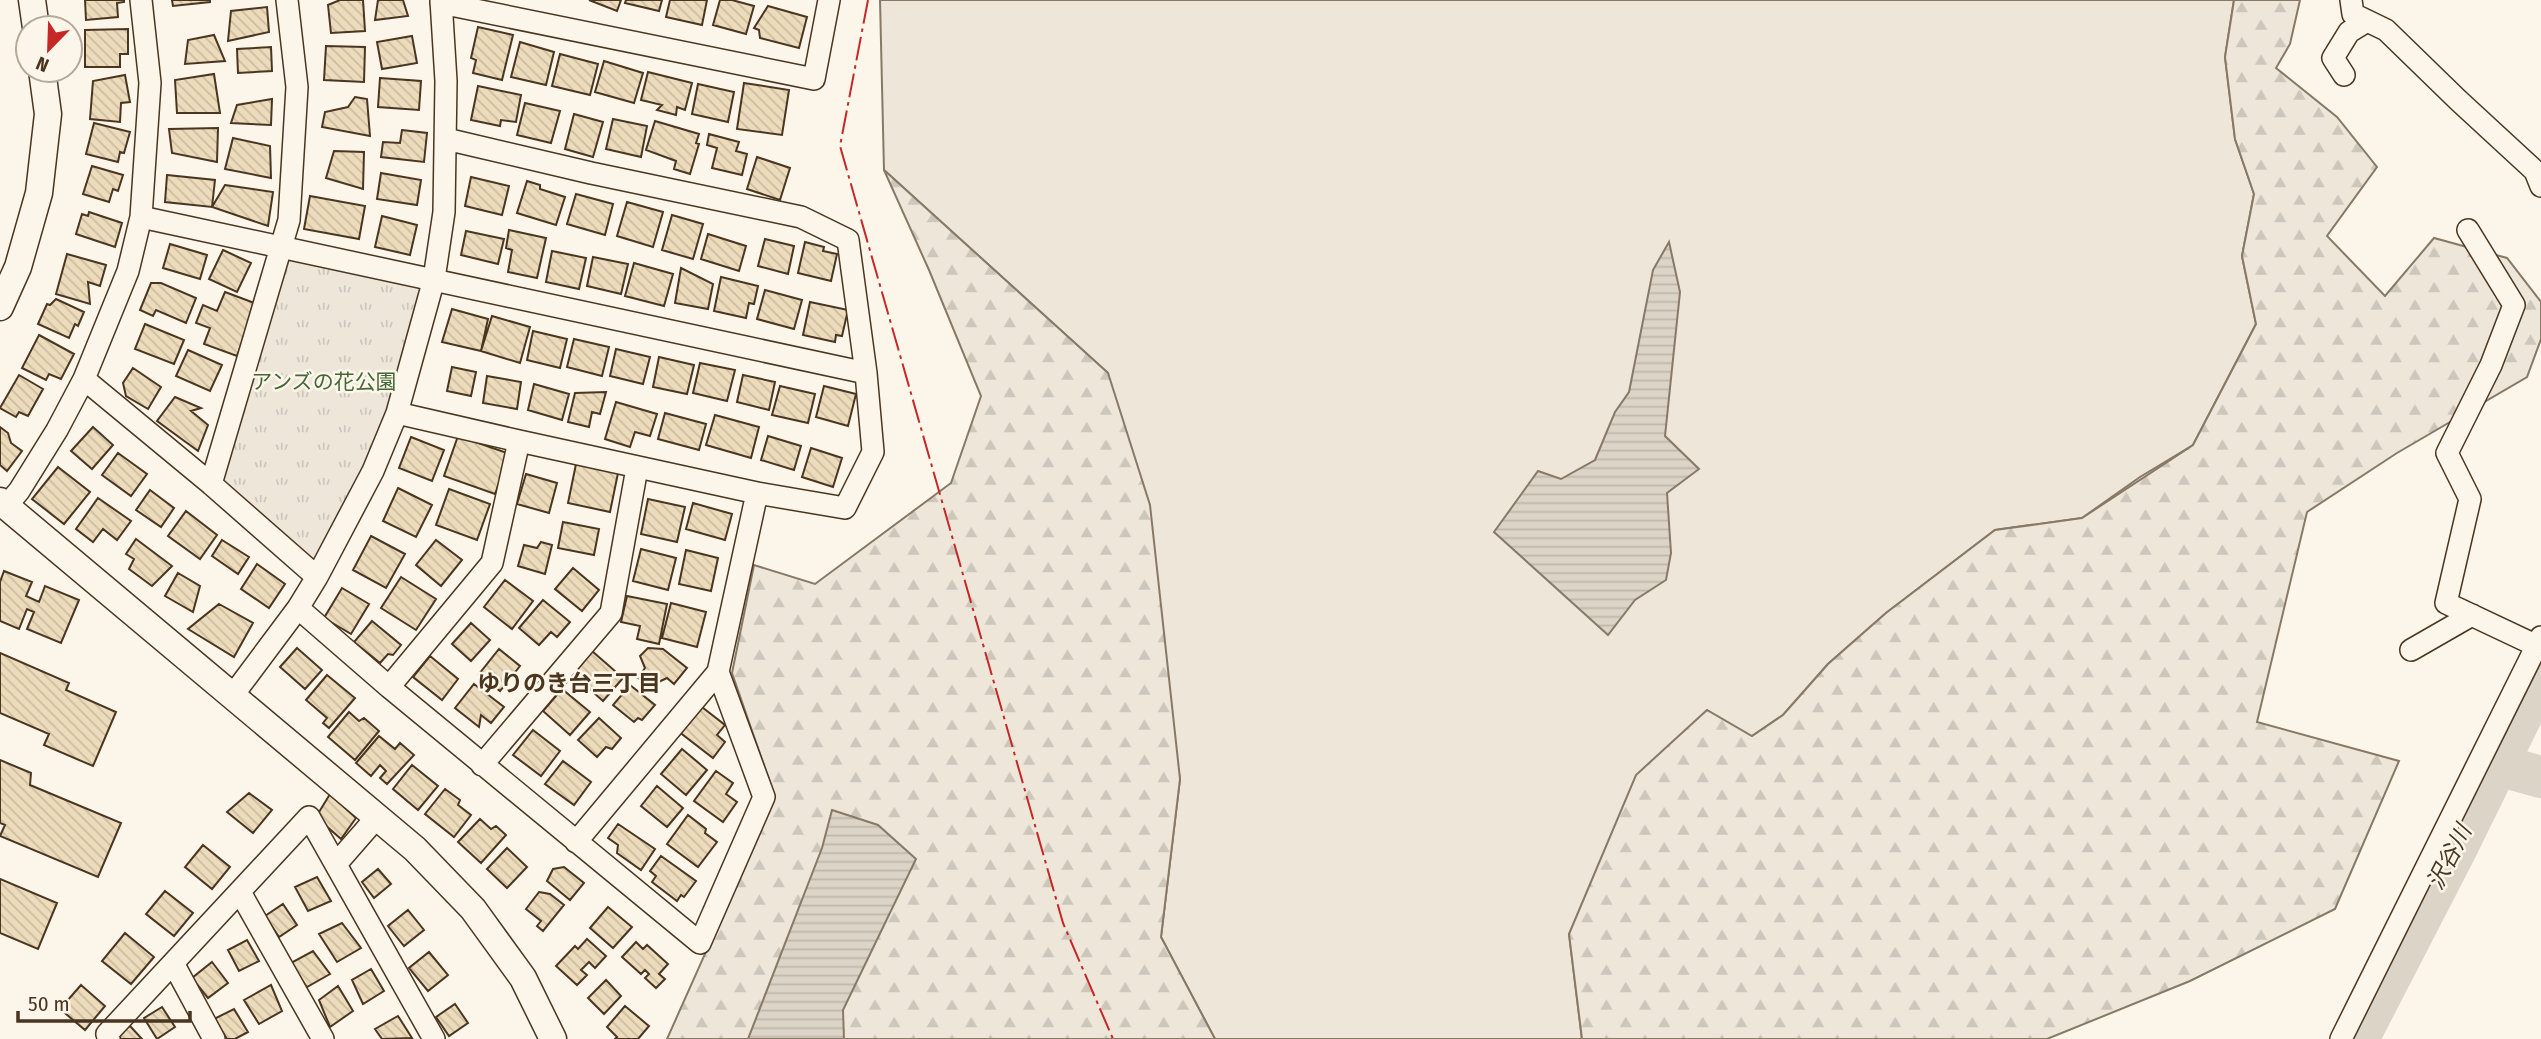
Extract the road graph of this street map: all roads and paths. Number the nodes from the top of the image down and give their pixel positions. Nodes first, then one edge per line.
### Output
1 (141, 0) edge
2 (287, 0) edge
3 (829, 0) edge
4 (2351, 0) edge
5 (441, 2) edge
6 (2367, 21) junction
7 (2344, 75) dead end
8 (44, 84) edge
9 (446, 139) junction
10 (2541, 186) edge
11 (141, 217) junction
12 (2468, 230) dead end
13 (282, 247) junction
14 (434, 279) junction
15 (0, 307) edge
16 (866, 373) junction
17 (84, 379) junction
18 (397, 413) junction
19 (519, 442) junction
20 (637, 468) junction
21 (211, 484) junction
22 (757, 493) junction
23 (3, 503) edge
24 (317, 577) junction
25 (298, 608) junction
26 (2472, 615) junction
27 (2539, 642) edge
28 (2410, 650) dead end
29 (718, 672) junction
30 (389, 687) junction
31 (233, 695) junction
32 (482, 765) junction
33 (377, 817) junction
34 (576, 842) junction
35 (336, 864) junction
36 (240, 892) junction
37 (173, 963) junction
38 (109, 1039) edge
39 (214, 1039) edge
40 (323, 1039) edge
41 (434, 1039) edge
42 (554, 1039) edge
43 (2341, 1039) edge

1 - 11 street
2 - 13 street
3 - 5 street
4 - 6 street
5 - 9 street
6 - 7 street
6 - 10 street
8 - 15 street
9 - 14 street
9 - 16 street
11 - 13 street
11 - 17 street
12 - 26 street
13 - 14 street
13 - 21 street
14 - 16 street
14 - 18 street
16 - 22 street
17 - 21 street
17 - 23 street
18 - 19 street
18 - 24 street
19 - 20 street
19 - 30 street
20 - 22 street
20 - 32 street
21 - 24 street
22 - 29 street
23 - 31 street
24 - 25 street
25 - 30 street
25 - 31 street
26 - 27 street
26 - 28 street
27 - 43 street
29 - 34 street
29 - 34 street
30 - 32 street
31 - 33 street
32 - 34 street
33 - 35 street
33 - 42 street
35 - 36 street
35 - 41 street
36 - 37 street
36 - 40 street
37 - 38 street
37 - 39 street

